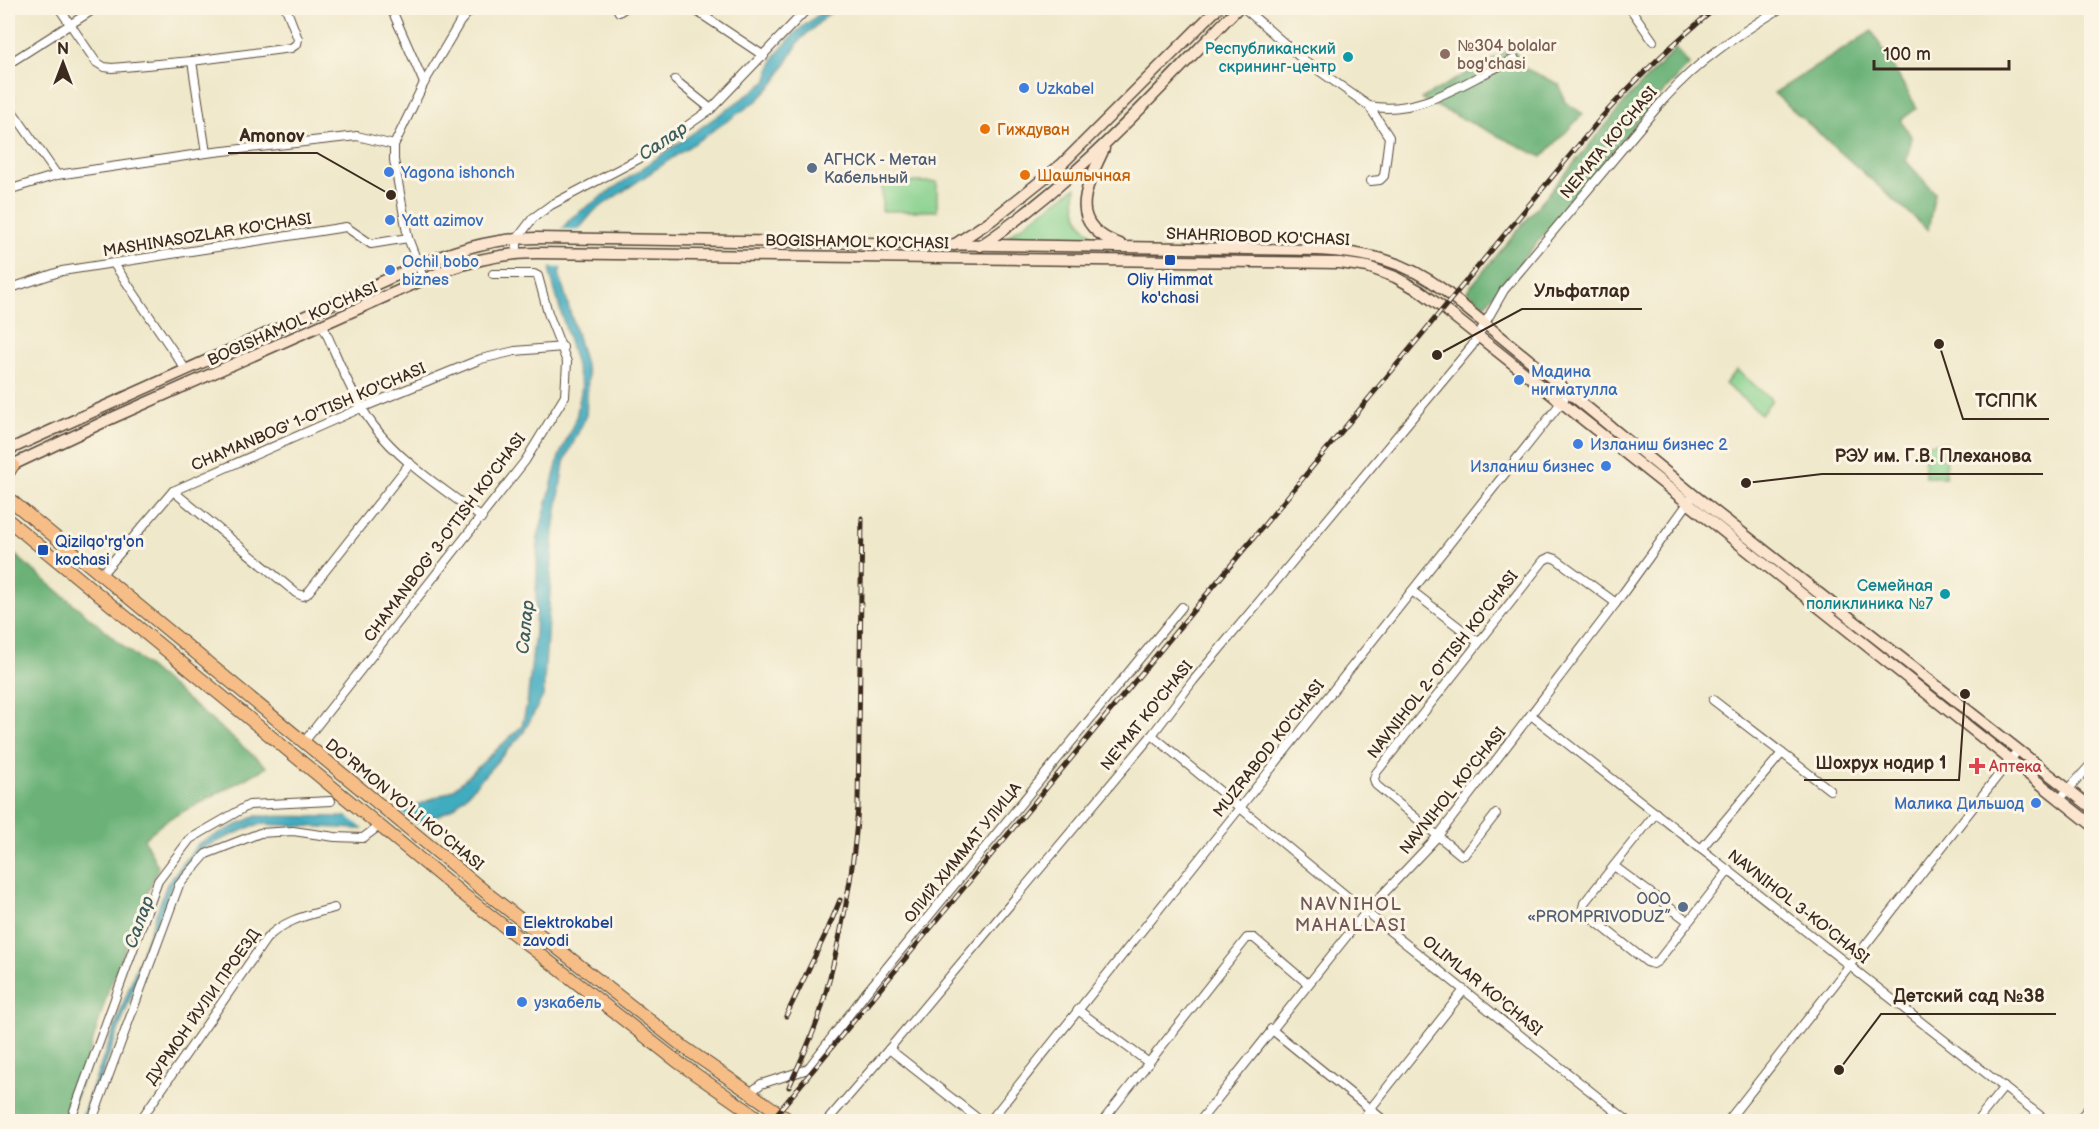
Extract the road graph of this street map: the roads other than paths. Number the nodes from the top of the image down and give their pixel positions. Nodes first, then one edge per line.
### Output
1 (59, 8) edge
2 (96, 8) edge
3 (286, 8) edge
4 (391, 8) edge
5 (472, 8) edge
6 (617, 8) edge
7 (626, 8) edge
8 (692, 8) edge
9 (808, 8) edge
10 (1218, 8) edge
11 (1238, 8) edge
12 (1244, 8) edge
13 (1630, 8) edge
14 (1781, 8) edge
15 (70, 24) junction
16 (1653, 41) dead end
17 (764, 56) junction
18 (1515, 59) dead end
19 (192, 61) junction
20 (8, 64) edge
21 (1159, 68) junction
22 (1170, 78) junction
23 (675, 81) dead end
24 (424, 83) junction
25 (8, 105) edge
26 (1369, 106) junction
27 (711, 109) junction
28 (1107, 143) junction
29 (394, 145) junction
30 (206, 153) junction
31 (57, 176) junction
32 (1371, 181) dead end
33 (8, 190) edge
34 (408, 238) junction
35 (517, 239) junction
36 (850, 243) junction
37 (954, 245) junction
38 (982, 245) junction
39 (1024, 246) junction
40 (1134, 247) junction
41 (517, 253) junction
42 (850, 256) junction
43 (962, 257) junction
44 (1024, 258) junction
45 (114, 264) junction
46 (419, 265) junction
47 (493, 274) dead end
48 (424, 280) junction
49 (8, 289) edge
50 (1485, 324) junction
51 (323, 326) junction
52 (1479, 336) junction
53 (563, 348) junction
54 (186, 370) junction
55 (1569, 393) junction
56 (1561, 402) junction
57 (362, 408) junction
58 (8, 450) edge
59 (410, 463) junction
60 (9, 468) edge
61 (173, 491) junction
62 (9, 497) edge
63 (1691, 500) junction
64 (482, 518) junction
65 (8, 520) edge
66 (101, 575) junction
67 (1412, 591) junction
68 (1616, 603) junction
69 (1182, 607) dead end
70 (1478, 642) junction
71 (1713, 700) dead end
72 (1531, 715) junction
73 (1152, 735) junction
74 (304, 742) junction
75 (2018, 750) junction
76 (1782, 753) junction
77 (2010, 761) junction
78 (2091, 763) edge
79 (2068, 789) junction
80 (1830, 790) dead end
81 (2060, 800) junction
82 (331, 801) dead end
83 (2091, 808) edge
84 (1239, 809) junction
85 (1656, 813) junction
86 (1496, 814) dead end
87 (2091, 825) edge
88 (379, 826) junction
89 (1438, 836) junction
90 (1701, 849) junction
91 (1614, 866) junction
92 (1729, 870) junction
93 (470, 879) junction
94 (460, 892) junction
95 (334, 908) dead end
96 (1366, 912) junction
97 (1688, 921) junction
98 (1850, 966) junction
99 (1308, 984) junction
100 (1464, 990) junction
101 (1078, 1010) junction
102 (1271, 1029) junction
103 (889, 1049) junction
104 (1149, 1063) junction
105 (2004, 1087) junction
106 (750, 1093) junction
107 (2091, 1104) edge
108 (1370, 1108) junction
109 (70, 1122) edge
110 (89, 1122) edge
111 (139, 1122) edge
112 (764, 1122) edge
113 (792, 1122) edge
114 (826, 1122) edge
115 (982, 1122) edge
116 (989, 1122) edge
117 (1102, 1122) edge
118 (1199, 1122) edge
119 (1360, 1122) edge
120 (1386, 1122) edge
121 (1629, 1122) edge
122 (1726, 1122) edge
123 (1976, 1122) edge
124 (2048, 1122) edge
125 (2077, 1122) edge

1 - 15 street
2 - 15 street
3 - 19 street
4 - 24 street
5 - 24 street
6 - 7 street
8 - 17 street
9 - 17 street
10 - 21 main road
11 - 22 main road
12 - 26 street
13 - 16 street
14 - 50 street, NEMATA KO'CHASI
15 - 19 street
15 - 20 street
17 - 27 street
18 - 26 street
19 - 30 street
21 - 22 main road
21 - 37 main road
22 - 28 main road
23 - 27 street
24 - 29 street
25 - 31 street
26 - 32 street
27 - 35 street
28 - 38 main road
28 - 40 main road
29 - 30 street
29 - 34 street
30 - 31 street
31 - 33 street
34 - 45 street, MASHINASOZLAR KO'CHASI
34 - 46 street
35 - 36 main road, BOGISHAMOL KO'CHASI
35 - 41 street
35 - 46 main road, BOGISHAMOL KO'CHASI
36 - 37 main road, BOGISHAMOL KO'CHASI
36 - 42 main road
37 - 38 main road, SHAHRIOBOD KO'CHASI
37 - 43 main road, BOGISHAMOL KO'CHASI
38 - 39 main road, SHAHRIOBOD KO'CHASI
38 - 43 main road
39 - 40 main road, SHAHRIOBOD KO'CHASI
39 - 44 main road
40 - 50 main road, SHAHRIOBOD KO'CHASI
41 - 42 main road, BOGISHAMOL KO'CHASI
41 - 48 main road, BOGISHAMOL KO'CHASI
42 - 43 main road, BOGISHAMOL KO'CHASI
43 - 44 main road, SHAHRIOBOD KO'CHASI
44 - 52 main road, SHAHRIOBOD KO'CHASI
45 - 49 street, MASHINASOZLAR KO'CHASI
45 - 54 street
46 - 48 street
46 - 54 main road, BOGISHAMOL KO'CHASI
47 - 53 street, CHAMANBOG' 3-O'TISH KO'CHASI
48 - 51 main road, BOGISHAMOL KO'CHASI
50 - 52 street, NE'MAT KO'CHASI
50 - 55 main road, SHAHRIOBOD KO'CHASI
51 - 57 street
51 - 60 main road, BOGISHAMOL KO'CHASI
52 - 56 main road, SHAHRIOBOD KO'CHASI
52 - 73 street, NE'MAT KO'CHASI
53 - 57 street, CHAMANBOG' 1-O'TISH KO'CHASI
53 - 64 street, CHAMANBOG' 3-O'TISH KO'CHASI
54 - 58 main road, BOGISHAMOL KO'CHASI
55 - 56 street, MUZRABOD KO'CHASI
55 - 63 main road, SHAHRIOBOD KO'CHASI
56 - 63 main road, SHAHRIOBOD KO'CHASI
56 - 67 street, MUZRABOD KO'CHASI
57 - 59 street
57 - 61 street, CHAMANBOG' 1-O'TISH KO'CHASI
59 - 61 street
59 - 64 street
61 - 66 street, CHAMANBOG' 1-O'TISH KO'CHASI
62 - 66 main road, DO‘RMON YO‘LI KO‘CHASI
63 - 68 street, NAVNIHOL KO'CHASI
63 - 75 main road, SHAHRIOBOD KO'CHASI
63 - 77 main road, SHAHRIOBOD KO'CHASI
64 - 74 street, CHAMANBOG' 3-O'TISH KO'CHASI
65 - 88 main road, DO‘RMON YO‘LI KO‘CHASI
66 - 74 main road, DO‘RMON YO‘LI KO‘CHASI
67 - 70 street
67 - 84 street, MUZRABOD KO'CHASI
68 - 70 street, NAVNIHOL 2- O'TISH KO'CHASI
68 - 72 street, NAVNIHOL KO'CHASI
69 - 106 street, ОЛИЙ ХИММАТ УЛИЦА
70 - 89 street, NAVNIHOL 2- O'TISH KO'CHASI
71 - 76 street
72 - 85 street, NAVNIHOL 3-KO'CHASI
72 - 89 street, NAVNIHOL KO'CHASI
73 - 84 street, OLIMLAR KO'CHASI
73 - 103 street, NE'MAT KO'CHASI
74 - 93 main road, DO‘RMON YO‘LI KO‘CHASI
75 - 77 street
75 - 79 main road, SHAHRIOBOD KO'CHASI
76 - 80 street
76 - 90 street
77 - 81 main road, SHAHRIOBOD KO'CHASI
77 - 98 street
78 - 79 street
79 - 81 street
79 - 83 main road, SHAHRIOBOD KO'CHASI
81 - 87 main road, SHAHRIOBOD KO'CHASI
82 - 109 street
84 - 96 street, OLIMLAR KO'CHASI
84 - 101 street, MUZRABOD KO'CHASI
85 - 90 street, NAVNIHOL 3-KO'CHASI
85 - 91 street
86 - 89 street, NAVNIHOL 2- O'TISH KO'CHASI
88 - 94 main road, DO‘RMON YO‘LI KO‘CHASI
88 - 110 street
89 - 96 street, NAVNIHOL KO'CHASI
90 - 92 street, NAVNIHOL 3-KO'CHASI
91 - 97 street
91 - 97 street
92 - 97 street
92 - 98 street, NAVNIHOL 3-KO'CHASI
93 - 94 main road
93 - 106 main road, DO‘RMON YO‘LI KO‘CHASI
94 - 112 main road, DO‘RMON YO‘LI KO‘CHASI
95 - 111 street, ДУРМОН ЙУЛИ ПРОЕЗД
96 - 99 street, NAVNIHOL KO'CHASI
96 - 100 street, OLIMLAR KO'CHASI
98 - 105 street, NAVNIHOL 3-KO'CHASI
98 - 122 street
99 - 102 street, NAVNIHOL KO'CHASI
99 - 104 street
100 - 108 street
100 - 121 street, OLIMLAR KO'CHASI
101 - 104 street
101 - 116 street, MUZRABOD KO'CHASI
102 - 108 street
102 - 118 street, NAVNIHOL KO'CHASI
103 - 114 street, NE'MAT KO'CHASI
103 - 115 street
104 - 117 street
105 - 123 street
105 - 124 street, NAVNIHOL 3-KO'CHASI
106 - 113 main road, DO‘RMON YO‘LI KO‘CHASI
107 - 125 street
108 - 119 street
108 - 120 street

